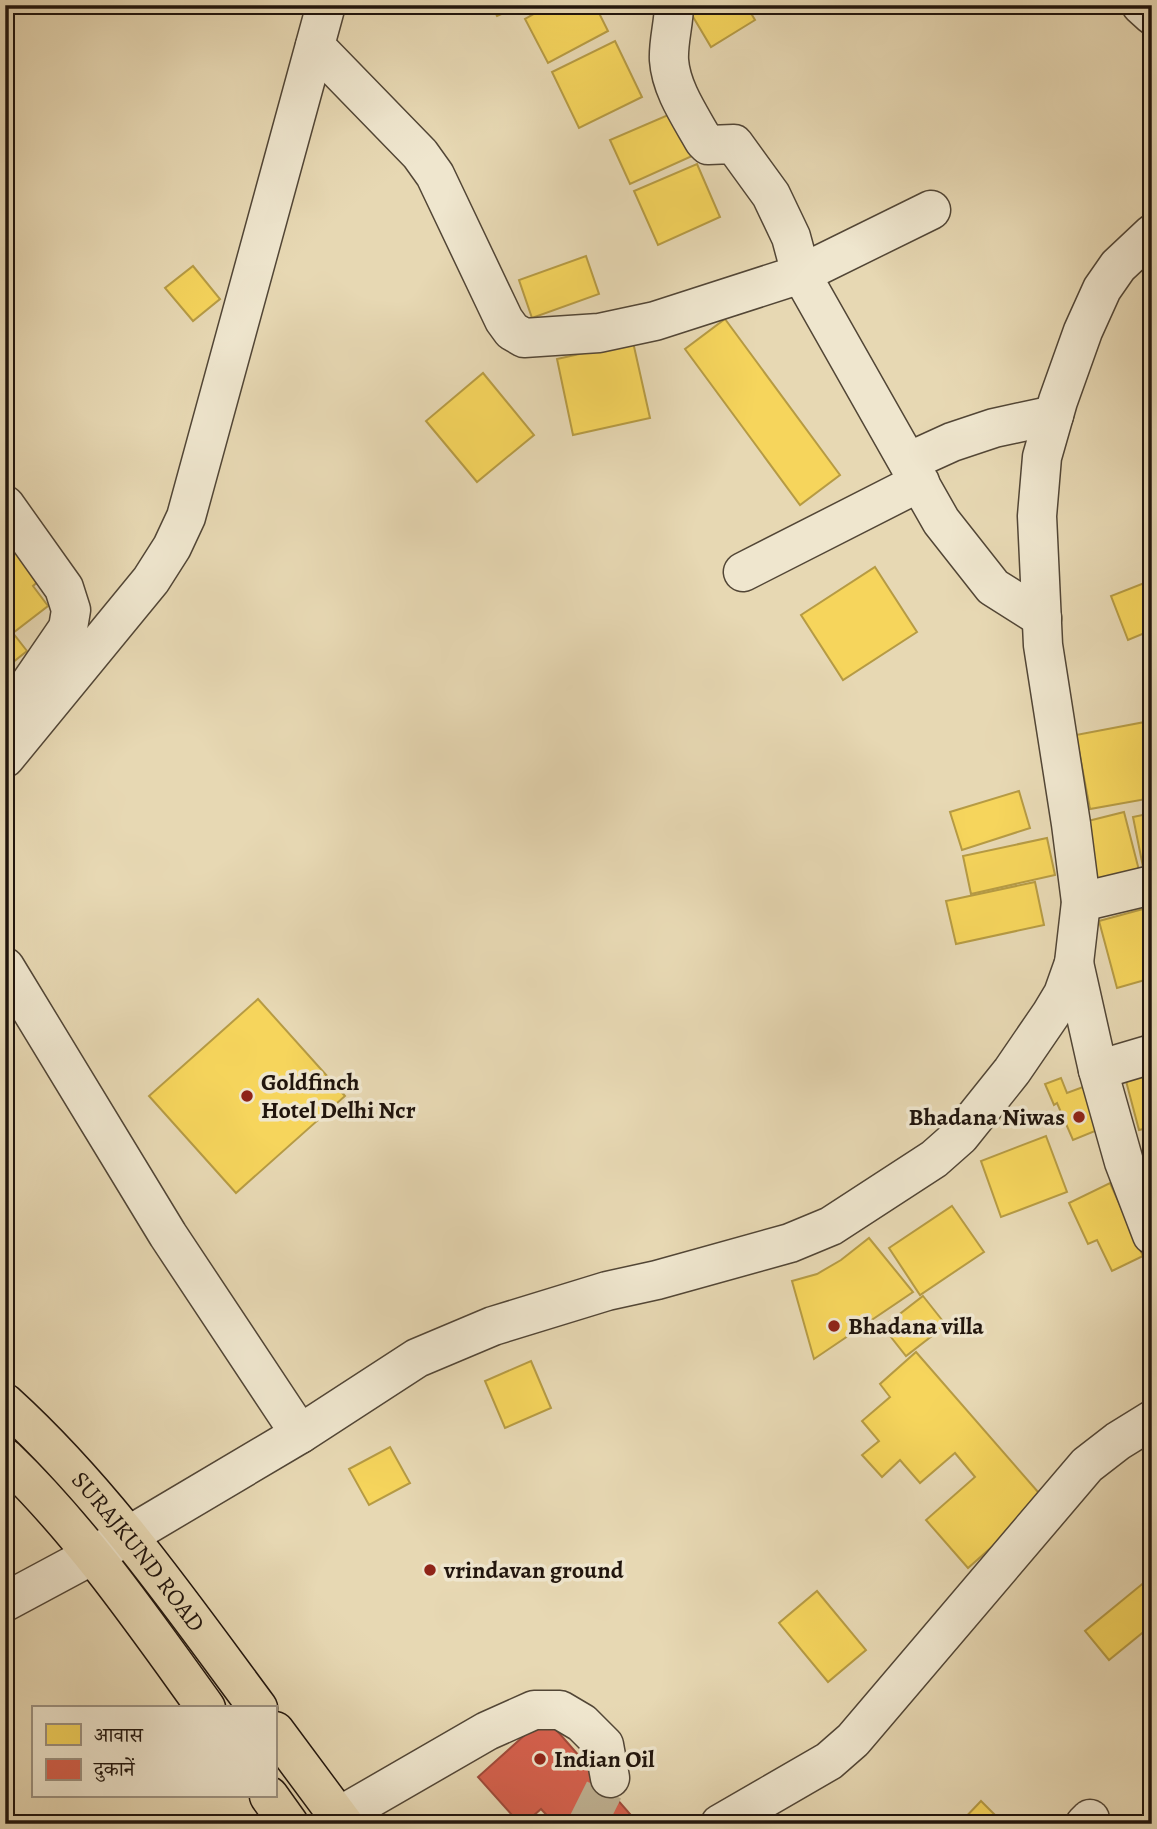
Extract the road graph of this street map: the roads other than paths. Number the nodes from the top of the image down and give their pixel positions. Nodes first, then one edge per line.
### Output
1 (326, 5) edge
2 (674, 5) edge
3 (1141, 5) edge
4 (1152, 15) edge
5 (315, 46) junction
6 (931, 210) dead end
7 (1152, 234) edge
8 (801, 274) junction
9 (1054, 415) junction
10 (914, 472) junction
11 (5, 505) edge
12 (743, 572) dead end
13 (1042, 618) junction
14 (5, 720) edge
15 (5, 758) edge
16 (1152, 885) edge
17 (1081, 902) junction
18 (1074, 963) junction
19 (5, 967) edge
20 (1152, 1054) edge
21 (1098, 1070) junction
22 (1152, 1235) edge
23 (5, 1403) edge
24 (1152, 1420) edge
25 (300, 1434) junction
26 (5, 1458) edge
27 (128, 1536) junction
28 (93, 1554) junction
29 (5, 1602) edge
30 (205, 1706) edge
31 (256, 1706) edge
32 (276, 1732) edge
33 (610, 1779) tunnel mouth
34 (270, 1798) edge
35 (341, 1820) edge
36 (289, 1824) edge
37 (720, 1824) edge

1 - 5 street
2 - 8 street
3 - 4 street
5 - 8 street
5 - 15 street
6 - 8 street
7 - 9 street
8 - 10 street
9 - 10 street
9 - 13 street
10 - 12 street
10 - 13 street
11 - 14 street
13 - 17 street
16 - 17 street
17 - 18 street
18 - 21 street
18 - 25 street
19 - 25 street
20 - 21 street
21 - 22 street
23 - 27 main road, SURAJKUND ROAD
24 - 37 street
25 - 27 street
26 - 28 main road, SURAJKUND ROAD
27 - 28 street
27 - 31 main road, SURAJKUND ROAD
28 - 29 street
28 - 30 main road, SURAJKUND ROAD
32 - 35 main road
33 - 35 street
34 - 36 main road

